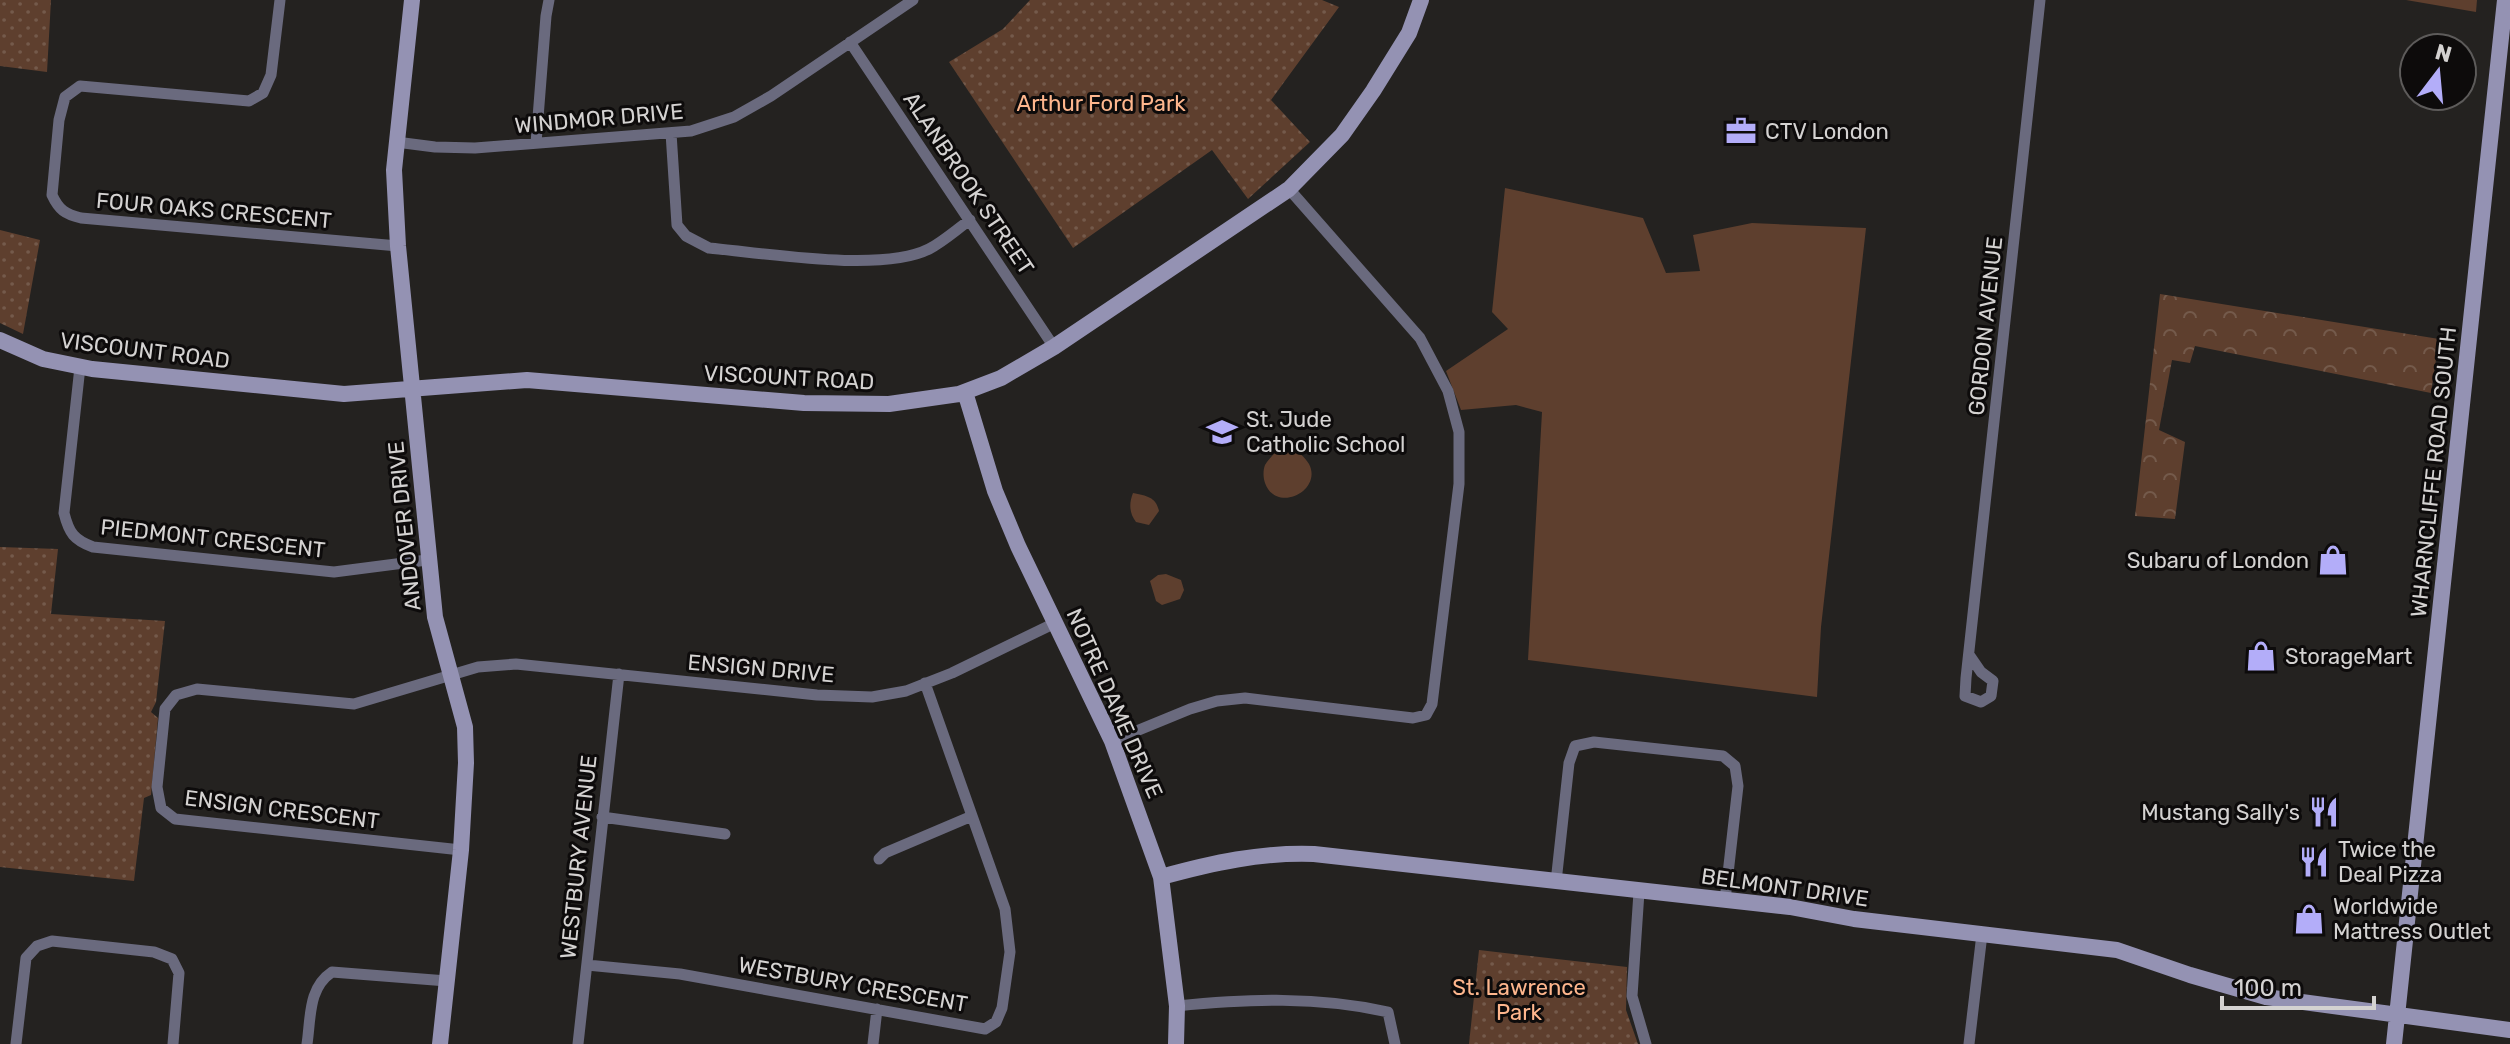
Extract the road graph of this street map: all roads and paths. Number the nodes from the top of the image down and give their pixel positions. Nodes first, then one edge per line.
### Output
1 (280, 0) edge
2 (412, 0) edge
3 (549, 0) edge
4 (913, 0) edge
5 (1421, 0) edge
6 (2040, 0) edge
7 (2505, 0) edge
8 (850, 42) junction
9 (671, 133) junction
10 (396, 142) junction
11 (536, 143) junction
12 (1289, 189) junction
13 (970, 220) junction
14 (398, 246) junction
15 (0, 340) edge
16 (1054, 347) junction
17 (80, 367) junction
18 (414, 391) junction
19 (965, 392) junction
20 (427, 560) junction
21 (1055, 623) junction
22 (1970, 656) dead end
23 (619, 674) junction
24 (450, 677) junction
25 (925, 683) junction
26 (1112, 741) junction
27 (972, 816) junction
28 (602, 817) junction
29 (725, 834) dead end
30 (461, 850) junction
31 (879, 859) dead end
32 (1161, 877) junction
33 (1556, 882) junction
34 (1639, 892) junction
35 (1725, 900) junction
36 (1982, 934) junction
37 (587, 965) junction
38 (447, 981) junction
39 (1177, 1006) junction
40 (877, 1009) junction
41 (2397, 1014) junction
42 (2510, 1030) edge
43 (16, 1044) edge
44 (173, 1044) edge
45 (307, 1044) edge
46 (440, 1044) edge
47 (578, 1044) edge
48 (873, 1044) edge
49 (1176, 1044) edge
50 (1395, 1044) edge
51 (1646, 1044) edge
52 (1969, 1044) edge
53 (2394, 1044) edge

1 - 14 street, FOUR OAKS CRESCENT
2 - 10 street, ANDOVER DRIVE
3 - 11 street
4 - 8 street, WINDMOR DRIVE
5 - 12 street, VISCOUNT ROAD
6 - 22 street, GORDON AVENUE
7 - 41 street, WHARNCLIFFE ROAD SOUTH
8 - 9 street, WINDMOR DRIVE
8 - 13 street, ALANBROOK STREET
9 - 11 street, WINDMOR DRIVE
9 - 13 street
10 - 11 street, WINDMOR DRIVE
10 - 14 street, ANDOVER DRIVE
12 - 16 street, VISCOUNT ROAD
12 - 26 street
13 - 16 street, ALANBROOK STREET
14 - 18 street, ANDOVER DRIVE
15 - 17 street, VISCOUNT ROAD
16 - 19 street, VISCOUNT ROAD
17 - 18 street, VISCOUNT ROAD
17 - 20 street, PIEDMONT CRESCENT
18 - 19 street, VISCOUNT ROAD
18 - 20 street, ANDOVER DRIVE
19 - 21 street, NOTRE DAME DRIVE
20 - 24 street, ANDOVER DRIVE
21 - 25 street, ENSIGN DRIVE
21 - 26 street, NOTRE DAME DRIVE
23 - 24 street, ENSIGN DRIVE
23 - 25 street, ENSIGN DRIVE
23 - 28 street, WESTBURY AVENUE
24 - 30 street, ANDOVER DRIVE
24 - 30 street, ENSIGN CRESCENT
25 - 27 street, WESTBURY CRESCENT
26 - 32 street, NOTRE DAME DRIVE
27 - 31 street
27 - 40 street, WESTBURY CRESCENT
28 - 29 street
28 - 37 street, WESTBURY AVENUE
30 - 38 street, ANDOVER DRIVE
32 - 33 street, BELMONT DRIVE
32 - 39 street, NOTRE DAME DRIVE
33 - 34 street, BELMONT DRIVE
33 - 35 street
34 - 35 street, BELMONT DRIVE
34 - 51 street
35 - 36 street, BELMONT DRIVE
36 - 41 street, BELMONT DRIVE
36 - 52 street
37 - 40 street, WESTBURY CRESCENT
37 - 47 street, WESTBURY AVENUE
38 - 45 street
38 - 46 street, ANDOVER DRIVE
39 - 49 street, NOTRE DAME DRIVE
39 - 50 street
40 - 48 street
41 - 42 street, BELMONT DRIVE
41 - 53 street, WHARNCLIFFE ROAD SOUTH
43 - 44 street

